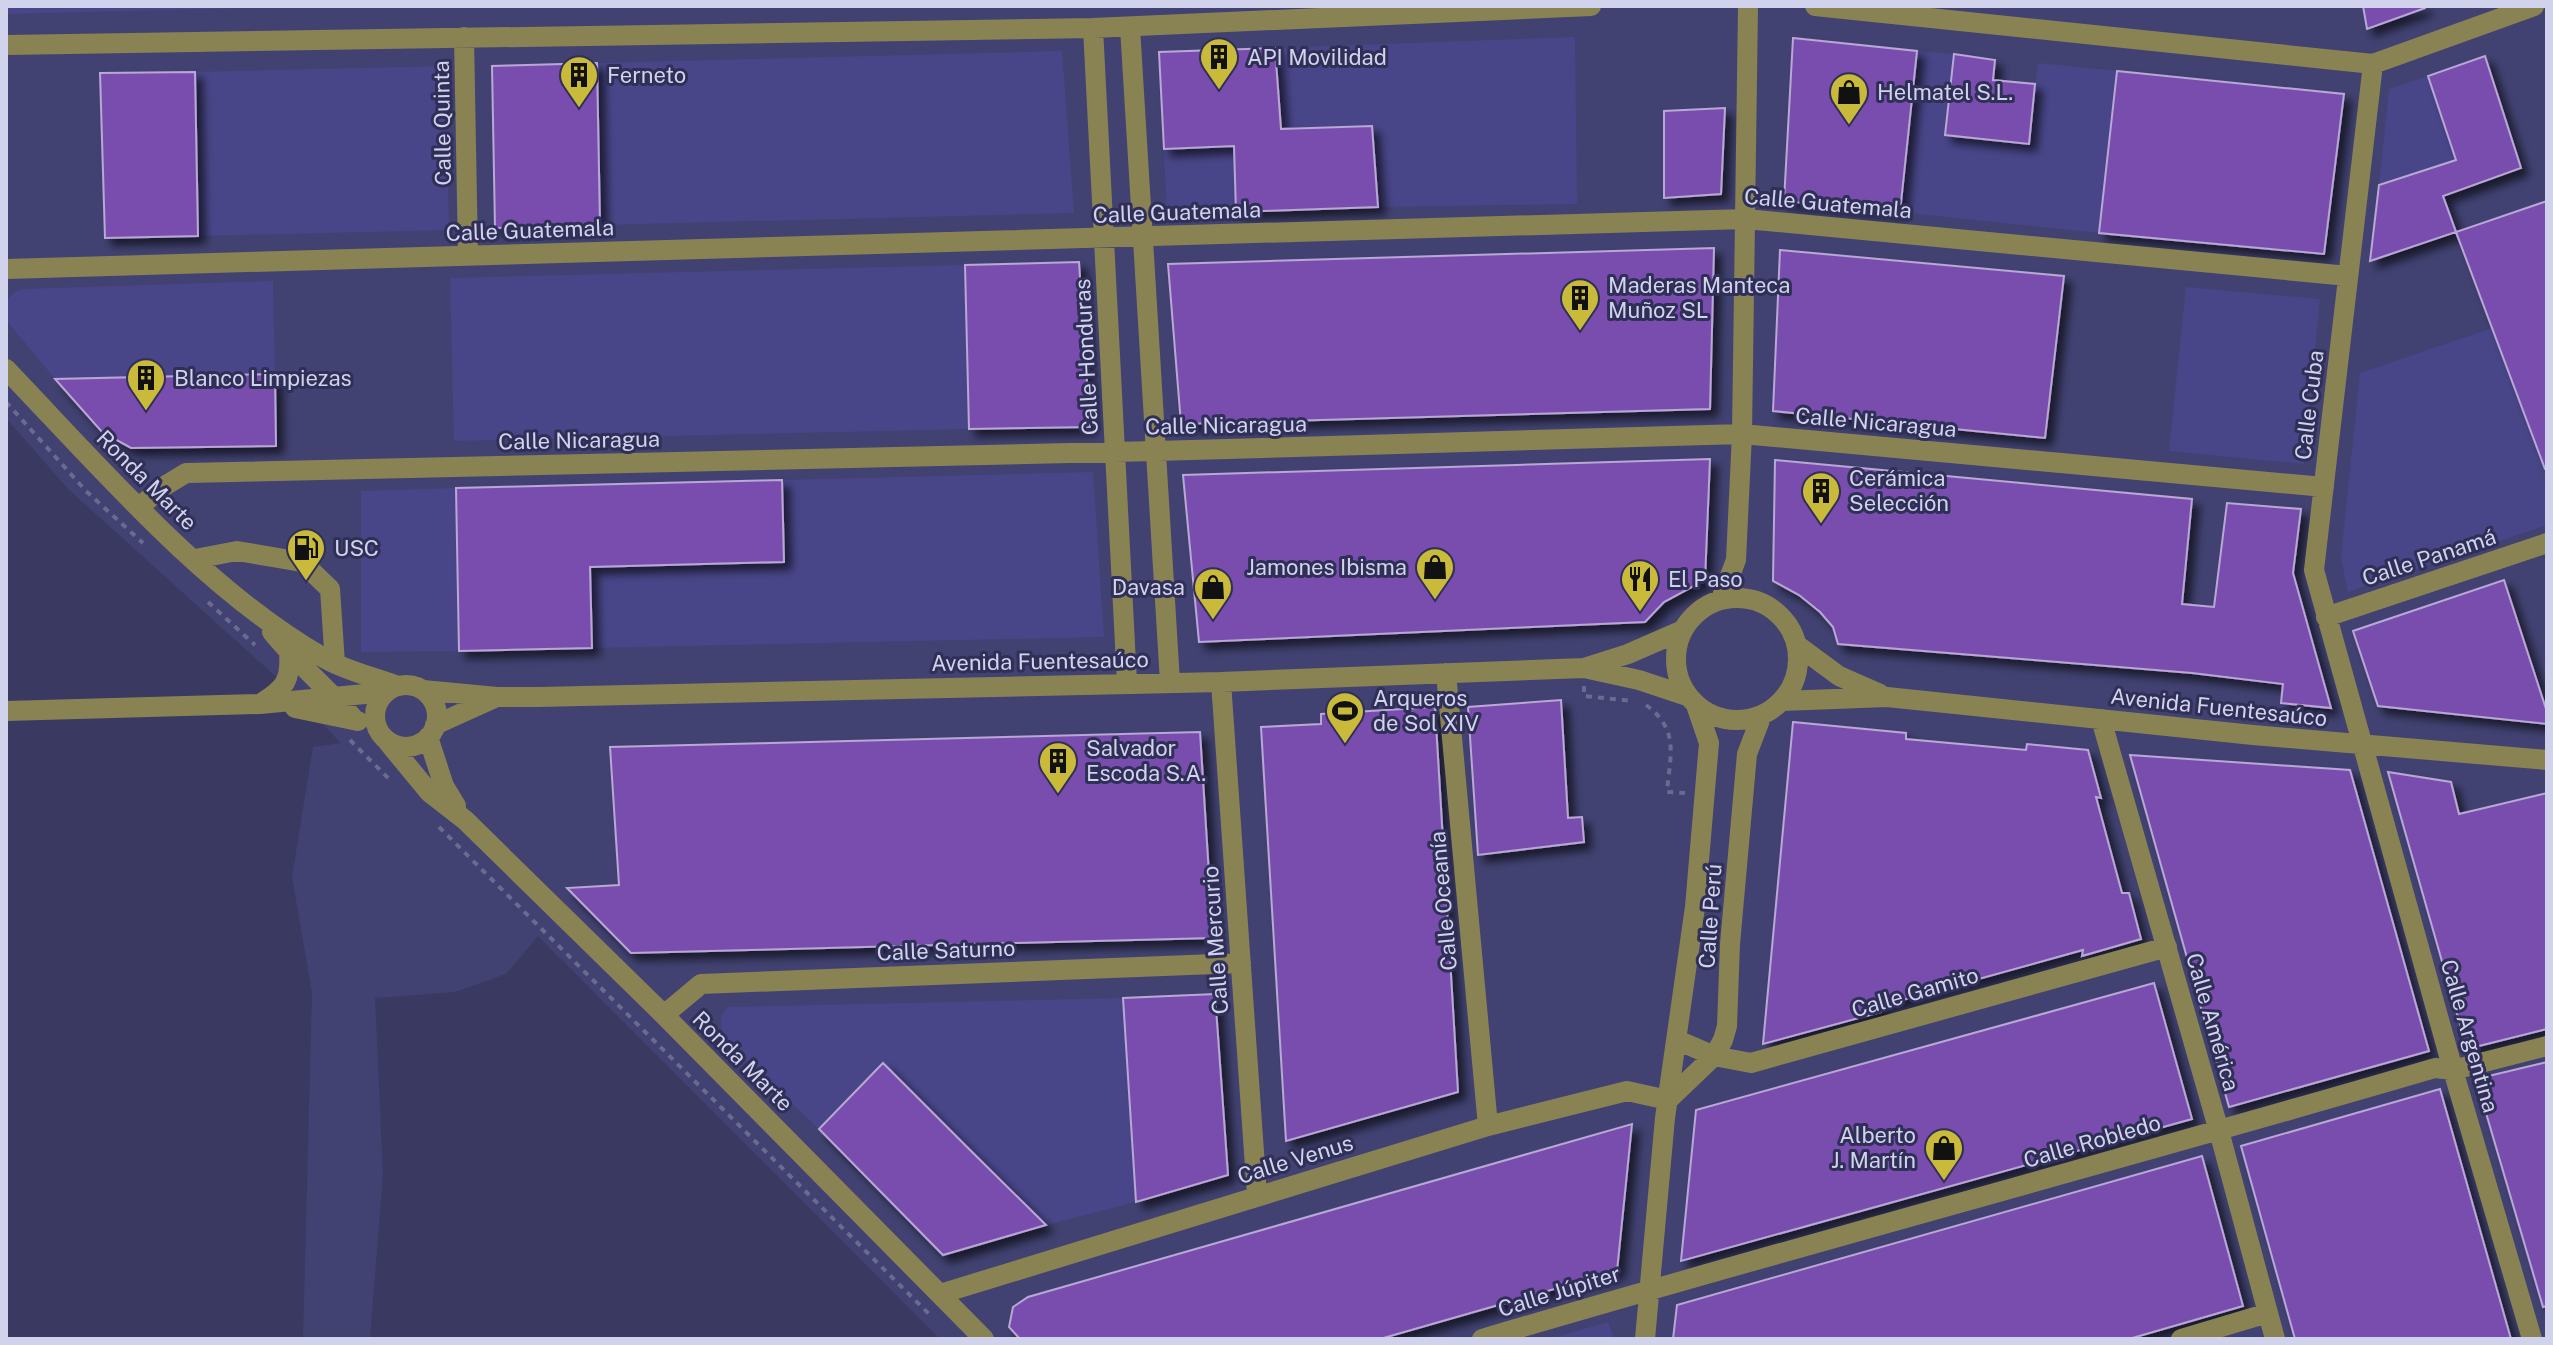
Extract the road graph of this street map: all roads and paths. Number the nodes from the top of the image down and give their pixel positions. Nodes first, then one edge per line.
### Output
1 (1591, 6) edge
2 (1748, 6) edge
3 (1815, 6) edge
4 (2534, 6) edge
5 (1130, 27) junction
6 (1093, 28) junction
7 (464, 37) junction
8 (6, 45) edge
9 (2373, 64) junction
10 (1746, 219) junction
11 (1143, 236) junction
12 (1104, 238) junction
13 (468, 255) junction
14 (6, 269) edge
15 (2348, 276) junction
16 (6, 369) edge
17 (6, 402) edge
18 (1742, 434) junction
19 (1115, 451) junction
20 (1156, 451) junction
21 (2324, 487) junction
22 (139, 507) junction
23 (2547, 543) edge
24 (145, 545) dead end
25 (195, 559) junction
26 (1736, 560) junction
27 (203, 597) dead end
28 (1721, 599) junction
29 (1758, 601) junction
30 (2326, 617) junction
31 (261, 618) junction
32 (1683, 630) junction
33 (1797, 645) junction
34 (261, 650) dead end
35 (289, 653) junction
36 (335, 664) junction
37 (1584, 668) junction
38 (1446, 673) junction
39 (1170, 682) junction
40 (1221, 682) junction
41 (1127, 683) junction
42 (392, 689) junction
43 (423, 690) junction
44 (335, 697) junction
45 (497, 697) junction
46 (1887, 697) junction
47 (1692, 700) junction
48 (1782, 701) junction
49 (260, 704) junction
50 (6, 711) edge
51 (1762, 715) junction
52 (2101, 719) junction
53 (350, 728) junction
54 (432, 731) junction
55 (382, 734) junction
56 (2364, 745) junction
57 (2547, 760) edge
58 (400, 790) dead end
59 (1667, 792) dead end
60 (465, 820) junction
61 (433, 821) dead end
62 (2167, 947) junction
63 (1241, 963) junction
64 (664, 1015) junction
65 (1677, 1040) junction
66 (2547, 1046) edge
67 (1714, 1056) junction
68 (2453, 1070) junction
69 (1668, 1100) junction
70 (1488, 1126) junction
71 (2219, 1131) junction
72 (1257, 1195) junction
73 (1650, 1289) junction
74 (940, 1294) junction
75 (2268, 1313) junction
76 (942, 1328) dead end
77 (984, 1339) edge
78 (1482, 1339) edge
79 (1645, 1339) edge
80 (2181, 1339) edge
81 (2275, 1339) edge
82 (2532, 1339) edge

1 - 5 street
2 - 10 street
3 - 9 street
4 - 9 street
5 - 6 street
5 - 11 street
6 - 7 street
6 - 12 street, Calle Honduras
7 - 8 street
7 - 13 street, Calle Quinta
9 - 15 street, Calle Cuba
10 - 11 street, Calle Guatemala
10 - 15 street, Calle Guatemala
10 - 18 street
11 - 12 street, Calle Guatemala
11 - 20 street
12 - 13 street, Calle Guatemala
12 - 19 street, Calle Honduras
13 - 14 street, Calle Guatemala
15 - 21 street, Calle Cuba
16 - 22 street, Ronda Marte
17 - 24 path
18 - 20 street, Calle Nicaragua
18 - 21 street, Calle Nicaragua
18 - 26 street
19 - 20 street, Calle Nicaragua
19 - 22 street, Calle Nicaragua
19 - 41 street, Calle Honduras
20 - 39 street
21 - 30 street, Calle Cuba
22 - 25 street, Ronda Marte
23 - 30 street, Calle Panamá
25 - 31 street, Ronda Marte
25 - 36 street
26 - 28 street
26 - 29 street
27 - 34 path
28 - 29 street
28 - 32 street
29 - 33 street
30 - 56 street, Calle Cuba
31 - 35 street, Ronda Marte
31 - 36 street, Ronda Marte
32 - 37 street, Avenida Fuentesaúco
32 - 47 street
33 - 46 street, Avenida Fuentesaúco
33 - 48 street
35 - 44 street, Ronda Marte
35 - 49 street
36 - 42 street, Ronda Marte
37 - 38 street, Avenida Fuentesaúco
37 - 47 street, Avenida Fuentesaúco
37 - 59 path
38 - 40 street, Avenida Fuentesaúco
38 - 70 street, Calle Oceanía
39 - 40 street, Avenida Fuentesaúco
39 - 41 street, Avenida Fuentesaúco
40 - 63 street, Calle Mercurio
41 - 45 street, Avenida Fuentesaúco
42 - 43 street
42 - 44 street
42 - 55 street
43 - 45 street, Avenida Fuentesaúco
43 - 54 street
44 - 49 street
44 - 53 street, Ronda Marte
45 - 54 street, Avenida Fuentesaúco
46 - 48 street, Avenida Fuentesaúco
46 - 52 street, Avenida Fuentesaúco
47 - 51 street
47 - 65 street, Calle Perú
48 - 51 street
49 - 50 street
49 - 53 street
51 - 67 street, Calle Perú
52 - 56 street, Avenida Fuentesaúco
52 - 62 street, Calle América
53 - 55 street
53 - 58 path
54 - 55 street
54 - 60 street, Ronda Marte
55 - 60 street, Ronda Marte
56 - 57 street, Avenida Fuentesaúco
56 - 68 street, Calle Argentina
60 - 64 street, Ronda Marte
61 - 76 path
62 - 67 street, Calle Gamito
62 - 71 street, Calle América
63 - 64 street, Calle Saturno
63 - 72 street, Calle Mercurio
64 - 74 street, Ronda Marte
65 - 67 street, Calle Gamito
65 - 69 street, Calle Perú
66 - 68 street, Calle Robledo
67 - 69 street, Calle Perú
68 - 71 street, Calle Robledo
68 - 82 street, Calle Argentina
69 - 70 street, Calle Venus
69 - 73 street, Calle Perú
70 - 72 street, Calle Venus
71 - 73 street, Calle Robledo
71 - 75 street, Calle América
72 - 74 street, Calle Venus
73 - 78 street, Calle Júpiter
73 - 79 street, Calle Perú
74 - 77 street, Ronda Marte
75 - 80 street
75 - 81 street, Calle América

